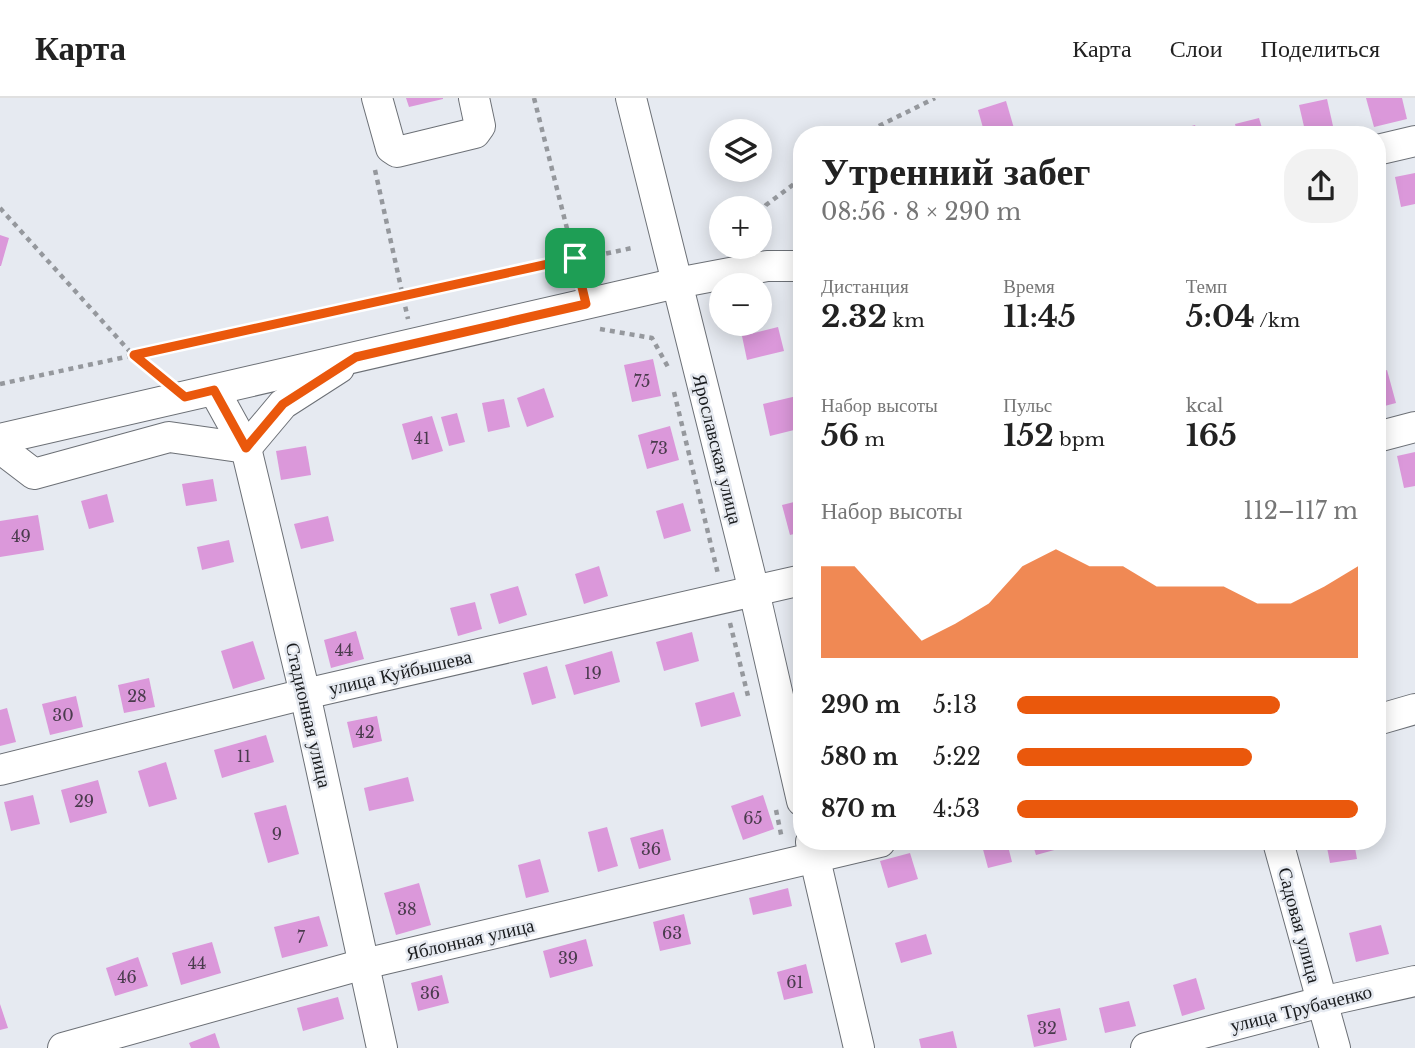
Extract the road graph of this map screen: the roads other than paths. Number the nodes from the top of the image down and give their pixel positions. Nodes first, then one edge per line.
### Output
1 (377, 98) edge
2 (474, 98) edge
3 (631, 98) edge
4 (1415, 141) edge
5 (1386, 147) edge
6 (793, 267) edge
7 (677, 283) junction
8 (356, 357) junction
9 (214, 390) junction
10 (1415, 427) edge
11 (1386, 435) edge
12 (0, 439) edge
13 (0, 448) edge
14 (246, 448) junction
15 (793, 582) edge
16 (754, 592) junction
17 (305, 694) junction
18 (1415, 709) edge
19 (1386, 717) edge
20 (0, 770) edge
21 (788, 805) edge
22 (829, 850) edge
23 (1280, 850) edge
24 (804, 854) edge
25 (364, 964) junction
26 (1415, 981) edge
27 (1321, 1002) junction
28 (63, 1048) edge
29 (382, 1048) edge
30 (859, 1048) edge
31 (1146, 1048) edge
32 (1335, 1048) edge

1 - 2 street
3 - 7 street, Ярославская улица
4 - 5 street
6 - 7 street
7 - 8 street
7 - 16 street, Ярославская улица
8 - 9 street
8 - 14 street
9 - 12 street
9 - 14 street, Стадионная улица
10 - 11 street
13 - 14 street
14 - 17 street, Стадионная улица
15 - 16 street, улица Куйбышева
16 - 17 street, улица Куйбышева
16 - 21 street, Ярославская улица
17 - 20 street, улица Куйбышева
17 - 25 street, Стадионная улица
18 - 19 street
22 - 24 street, Яблонная улица
23 - 27 street, Садовая улица
24 - 25 street, Яблонная улица
24 - 30 street
25 - 28 street, Яблонная улица
25 - 29 street, Стадионная улица
26 - 27 street, улица Трубаченко
27 - 31 street, улица Трубаченко
27 - 32 street, Садовая улица

